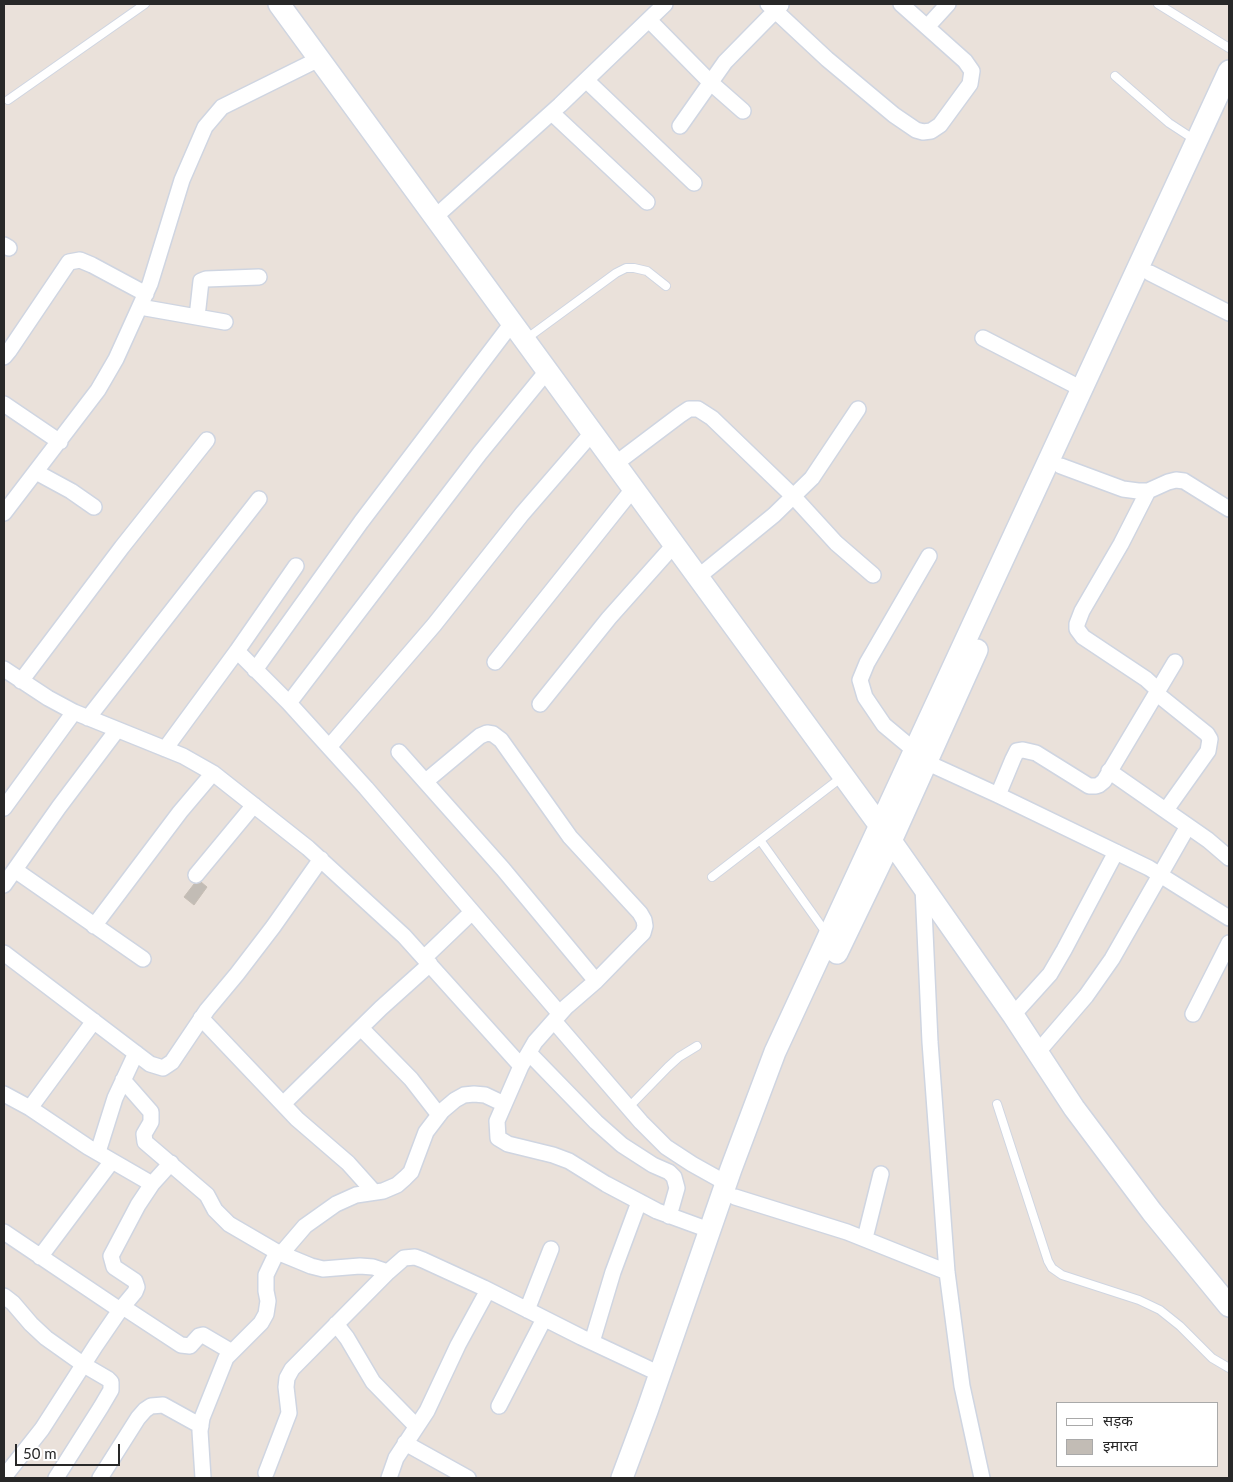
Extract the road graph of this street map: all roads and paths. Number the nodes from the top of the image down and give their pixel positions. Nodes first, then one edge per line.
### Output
1 (145, 4) edge
2 (279, 4) edge
3 (665, 4) edge
4 (901, 4) edge
5 (948, 4) edge
6 (1158, 4) edge
7 (775, 6) edge
8 (649, 20) junction
9 (927, 27) junction
10 (1229, 48) edge
11 (319, 59) junction
12 (1229, 71) edge
13 (1115, 76) dead end
14 (586, 80) junction
15 (710, 82) junction
16 (8, 100) dead end
17 (1229, 104) edge
18 (743, 111) dead end
19 (552, 113) junction
20 (680, 126) dead end
21 (1197, 141) junction
22 (694, 183) dead end
23 (647, 202) dead end
24 (435, 217) junction
25 (1150, 273) junction
26 (258, 277) dead end
27 (666, 286) dead end
28 (143, 301) junction
29 (1229, 313) edge
30 (197, 317) junction
31 (225, 322) dead end
32 (512, 322) junction
33 (983, 338) dead end
34 (525, 341) junction
35 (4, 357) edge
36 (547, 371) junction
37 (1082, 389) junction
38 (4, 404) edge
39 (858, 409) dead end
40 (592, 433) junction
41 (207, 440) dead end
42 (60, 442) junction
43 (615, 464) junction
44 (1061, 466) junction
45 (36, 472) junction
46 (633, 489) junction
47 (1148, 491) junction
48 (9, 497) edge
49 (794, 497) junction
50 (259, 499) dead end
51 (94, 507) dead end
52 (1229, 509) edge
53 (4, 514) edge
54 (674, 545) junction
55 (930, 556) dead end
56 (296, 566) dead end
57 (872, 575) dead end
58 (698, 577) junction
59 (237, 651) junction
60 (496, 662) dead end
61 (1175, 662) dead end
62 (4, 669) edge
63 (256, 670) junction
64 (22, 681) junction
65 (1157, 691) junction
66 (289, 703) junction
67 (540, 704) dead end
68 (81, 715) junction
69 (117, 730) junction
70 (329, 747) junction
71 (164, 749) junction
72 (399, 752) dead end
73 (917, 756) junction
74 (1109, 771) junction
75 (213, 773) junction
76 (843, 776) junction
77 (426, 781) junction
78 (998, 795) junction
79 (254, 805) junction
80 (4, 808) edge
81 (1166, 810) junction
82 (1188, 826) junction
83 (885, 833) junction
84 (760, 840) junction
85 (1116, 852) junction
86 (1229, 858) edge
87 (321, 859) junction
88 (15, 870) junction
89 (196, 875) dead end
90 (1161, 875) junction
91 (712, 877) dead end
92 (4, 885) edge
93 (923, 887) junction
94 (472, 912) junction
95 (1229, 918) edge
96 (94, 926) junction
97 (829, 936) junction
98 (1229, 943) edge
99 (5, 957) edge
100 (143, 959) dead end
101 (427, 961) junction
102 (596, 981) junction
103 (1013, 1014) junction
104 (1193, 1014) dead end
105 (557, 1017) junction
106 (201, 1018) junction
107 (94, 1021) junction
108 (361, 1028) junction
109 (697, 1046) dead end
110 (136, 1053) junction
111 (1037, 1053) junction
112 (525, 1059) junction
113 (123, 1080) junction
114 (4, 1094) edge
115 (283, 1104) junction
116 (504, 1104) junction
117 (997, 1104) dead end
118 (30, 1108) junction
119 (628, 1108) junction
120 (439, 1115) junction
121 (98, 1152) junction
122 (112, 1161) junction
123 (171, 1163) junction
124 (881, 1174) dead end
125 (152, 1184) junction
126 (730, 1190) junction
127 (374, 1192) junction
128 (639, 1202) junction
129 (670, 1216) junction
130 (709, 1230) junction
131 (4, 1232) edge
132 (865, 1238) junction
133 (551, 1249) dead end
134 (279, 1253) junction
135 (40, 1257) junction
136 (388, 1272) junction
137 (947, 1272) junction
138 (488, 1290) junction
139 (4, 1296) edge
140 (1229, 1306) edge
141 (121, 1309) junction
142 (527, 1310) junction
143 (544, 1318) junction
144 (336, 1324) junction
145 (592, 1342) junction
146 (232, 1352) junction
147 (84, 1364) junction
148 (1229, 1368) edge
149 (660, 1374) junction
150 (499, 1406) dead end
151 (201, 1426) junction
152 (416, 1426) junction
153 (405, 1443) junction
154 (9, 1473) edge
155 (266, 1473) dead end
156 (56, 1478) edge
157 (100, 1478) edge
158 (203, 1478) edge
159 (389, 1478) edge
160 (468, 1478) edge
161 (622, 1478) edge
162 (636, 1478) edge
163 (982, 1478) edge

1 - 16 lane
2 - 11 street
3 - 8 street
4 - 9 street
5 - 9 street
6 - 10 lane
7 - 9 street
7 - 15 street
8 - 14 street
8 - 15 street
11 - 24 street
11 - 28 street
12 - 21 street
13 - 21 lane
14 - 19 street
14 - 22 street
15 - 18 street
15 - 20 street
17 - 25 street
19 - 23 street
19 - 24 street
21 - 37 street
24 - 32 street
25 - 29 street
25 - 44 street
26 - 30 street
27 - 34 lane
28 - 30 street
28 - 35 street
28 - 42 street
30 - 31 street
32 - 34 street
32 - 63 street
33 - 37 street
34 - 36 street
36 - 40 street
36 - 66 street
37 - 73 street
38 - 42 street
39 - 49 street
40 - 43 street
40 - 70 street
41 - 64 street
42 - 45 street
43 - 46 street
43 - 49 street
44 - 47 street
44 - 73 street
45 - 48 street
45 - 51 street
46 - 54 street
46 - 60 street
47 - 52 street
47 - 65 street
48 - 53 street
49 - 57 street
49 - 58 street
50 - 68 street
54 - 58 street
54 - 67 street
55 - 73 street
56 - 59 street
58 - 76 street
59 - 63 street
59 - 71 street
61 - 65 street
62 - 64 street
63 - 66 street
64 - 68 street
65 - 74 street
65 - 81 street
66 - 70 street
68 - 69 street
68 - 80 street
69 - 71 street
69 - 88 street
70 - 94 street
71 - 75 street
72 - 77 street
73 - 78 street
73 - 83 street
74 - 78 street
74 - 81 street
75 - 79 street
75 - 96 street
76 - 83 street
76 - 84 lane
77 - 102 street
77 - 102 street
78 - 85 street
79 - 87 street
79 - 89 street
81 - 82 street
82 - 86 street
82 - 90 street
83 - 93 street
83 - 97 street
83 - 126 street
84 - 91 lane
84 - 97 lane
85 - 90 street
85 - 103 street
87 - 101 street
87 - 106 street
88 - 92 street
88 - 96 street
90 - 95 street
90 - 111 street
93 - 103 street
93 - 137 street
94 - 101 street
94 - 105 street
96 - 100 street
97 - 126 street
98 - 104 street
99 - 107 street
101 - 108 street
101 - 112 street
102 - 105 street
103 - 111 street
105 - 112 street
105 - 119 street
106 - 110 street
106 - 115 street
107 - 110 street
107 - 118 street
108 - 115 street
108 - 120 street
109 - 119 lane
110 - 113 street
111 - 140 street
112 - 116 street
112 - 129 street
113 - 121 street
113 - 123 street
114 - 118 street
115 - 127 street
116 - 120 street
116 - 128 street
117 - 148 lane
118 - 121 street
119 - 126 street
120 - 127 street
121 - 122 street
122 - 125 street
122 - 135 street
123 - 125 street
123 - 134 street
124 - 132 street
125 - 141 street
126 - 130 street
126 - 132 street
126 - 162 street
127 - 134 street
128 - 129 street
128 - 145 street
129 - 130 street
130 - 149 street
131 - 135 street
132 - 137 street
133 - 142 street
134 - 136 street
134 - 146 street
135 - 141 street
136 - 138 street
136 - 144 street
137 - 163 street
138 - 142 street
138 - 152 street
139 - 147 street
141 - 146 street
141 - 147 street
142 - 143 street
143 - 145 street
143 - 150 street
144 - 152 street
144 - 155 street
145 - 149 street
146 - 151 street
147 - 154 street
147 - 156 street
149 - 161 street
151 - 157 street
151 - 158 street
152 - 153 street
153 - 159 street
153 - 160 street

